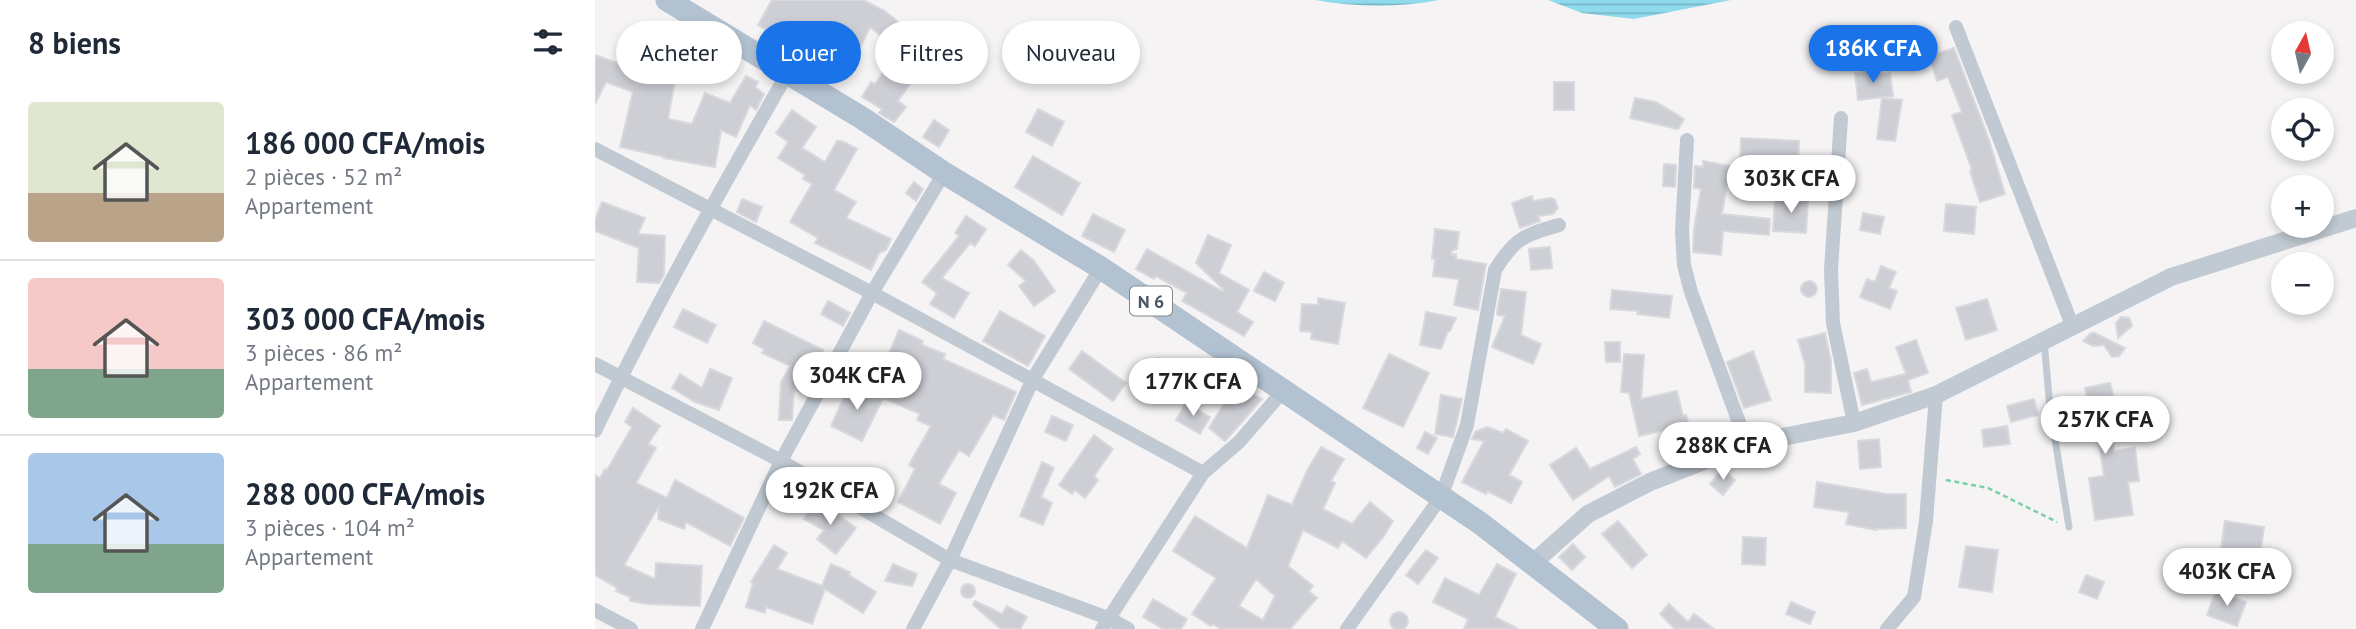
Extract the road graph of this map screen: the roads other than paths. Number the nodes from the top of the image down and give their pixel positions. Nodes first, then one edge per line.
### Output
1 (667, 0) edge
2 (1957, 27) dead end
3 (756, 55) edge
4 (781, 84) edge
5 (804, 84) edge
6 (1841, 118) dead end
7 (1687, 140) dead end
8 (595, 149) edge
9 (944, 173) junction
10 (710, 209) junction
11 (2356, 218) edge
12 (1559, 225) dead end
13 (1101, 268) junction
14 (872, 293) junction
15 (2071, 325) junction
16 (2044, 340) junction
17 (595, 364) edge
18 (621, 377) junction
19 (1033, 379) junction
20 (1284, 390) junction
21 (1935, 395) junction
22 (1854, 423) junction
23 (595, 431) edge
24 (1747, 444) junction
25 (782, 461) junction
26 (1203, 473) junction
27 (1441, 497) junction
28 (2069, 527) road end
29 (950, 560) junction
30 (1533, 563) junction
31 (595, 610) edge
32 (1105, 623) edge
33 (631, 629) edge
34 (702, 629) edge
35 (913, 629) edge
36 (1128, 629) edge
37 (1347, 629) edge
38 (1617, 629) edge
39 (1887, 629) edge

1 - 3 main road, N 6
2 - 15 street
4 - 10 street
5 - 9 main road, N 6
6 - 22 street
7 - 24 street
8 - 10 street
9 - 13 main road, N 6
9 - 14 street
10 - 14 street
10 - 18 street
11 - 15 street
12 - 27 street
13 - 19 street
13 - 20 main road, N 6
14 - 19 street
14 - 25 street
15 - 16 street
16 - 21 street
16 - 28 lane
17 - 18 street
18 - 23 street
18 - 25 street
19 - 26 street
19 - 29 street
20 - 26 street
20 - 27 main road, N 6
21 - 22 street
21 - 39 street
22 - 24 street
24 - 30 street
25 - 29 street
25 - 34 street
26 - 32 street
27 - 30 main road, N 6
27 - 37 street
29 - 32 street
29 - 35 street
30 - 38 main road, N 6
31 - 33 street
32 - 36 street

